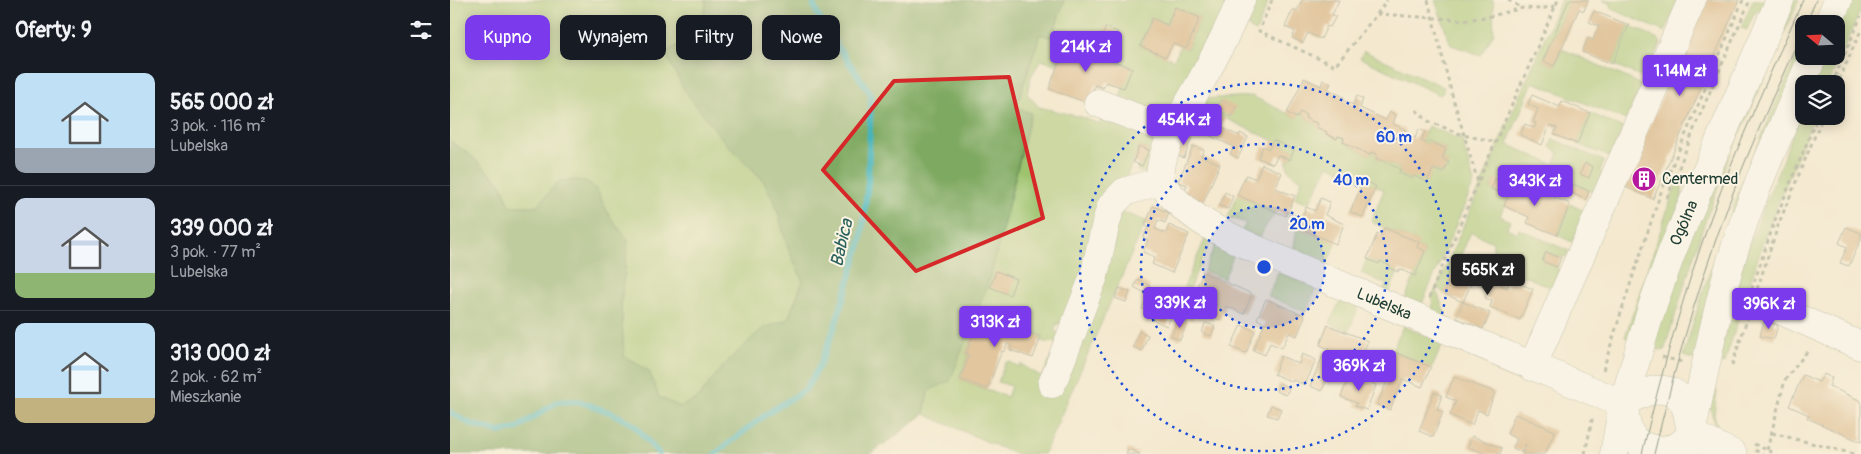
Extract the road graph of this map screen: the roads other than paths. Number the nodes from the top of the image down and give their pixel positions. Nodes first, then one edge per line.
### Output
1 (1241, 0) edge
2 (1692, 0) edge
3 (1780, 0) edge
4 (1838, 0) edge
5 (1832, 15) edge
6 (1809, 65) edge
7 (1098, 103) dead end
8 (1174, 132) junction
9 (1160, 181) junction
10 (1782, 311) dead end
11 (1861, 346) edge
12 (1532, 367) junction
13 (1052, 384) dead end
14 (1623, 404) junction
15 (1689, 444) edge
16 (1614, 454) edge
17 (1733, 454) edge

1 - 8 street
2 - 12 street
3 - 14 street, Ogólna
4 - 5 street
6 - 15 street
7 - 8 street
8 - 9 street
9 - 12 street, Lubelska
9 - 13 street
10 - 11 street
12 - 14 street, Lubelska
14 - 15 street
14 - 15 street
14 - 16 street, Ogólna
15 - 17 street

